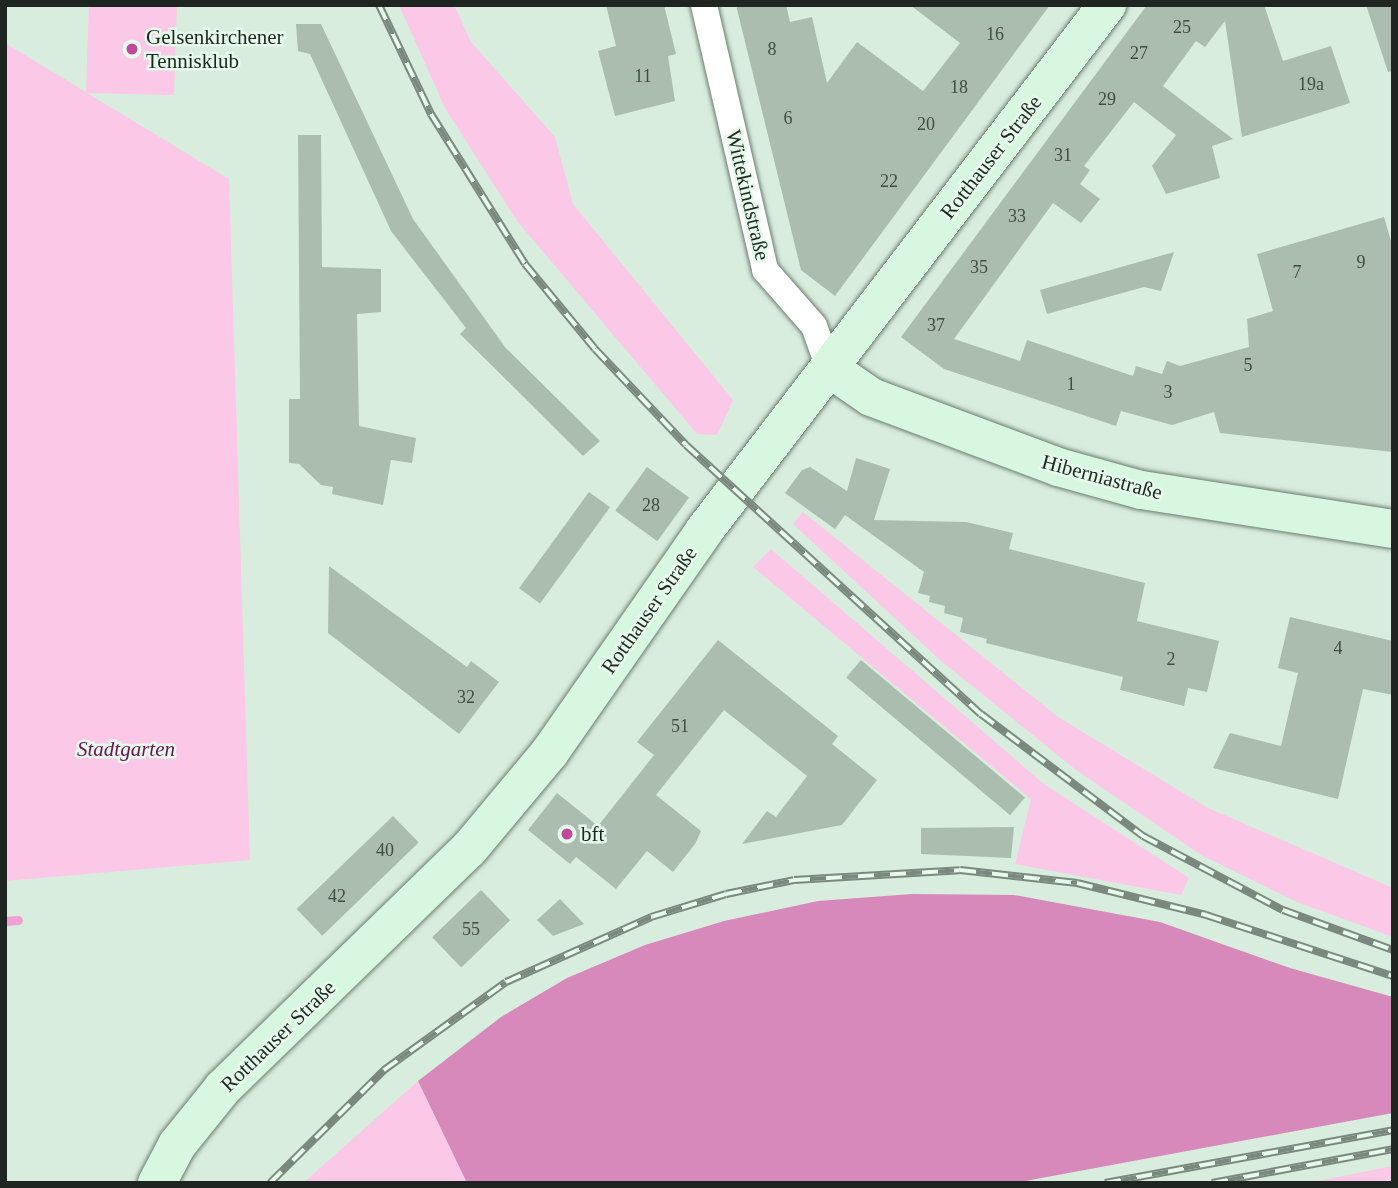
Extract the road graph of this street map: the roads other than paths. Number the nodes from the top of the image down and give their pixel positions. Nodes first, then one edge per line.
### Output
1 (704, 5) edge
2 (1107, 5) edge
3 (829, 368) junction
4 (1393, 529) edge
5 (157, 1183) edge

1 - 3 street, Wittekindstraße
2 - 3 main road, Rotthauser Straße
3 - 4 main road, Hiberniastraße
3 - 5 main road, Rotthauser Straße

